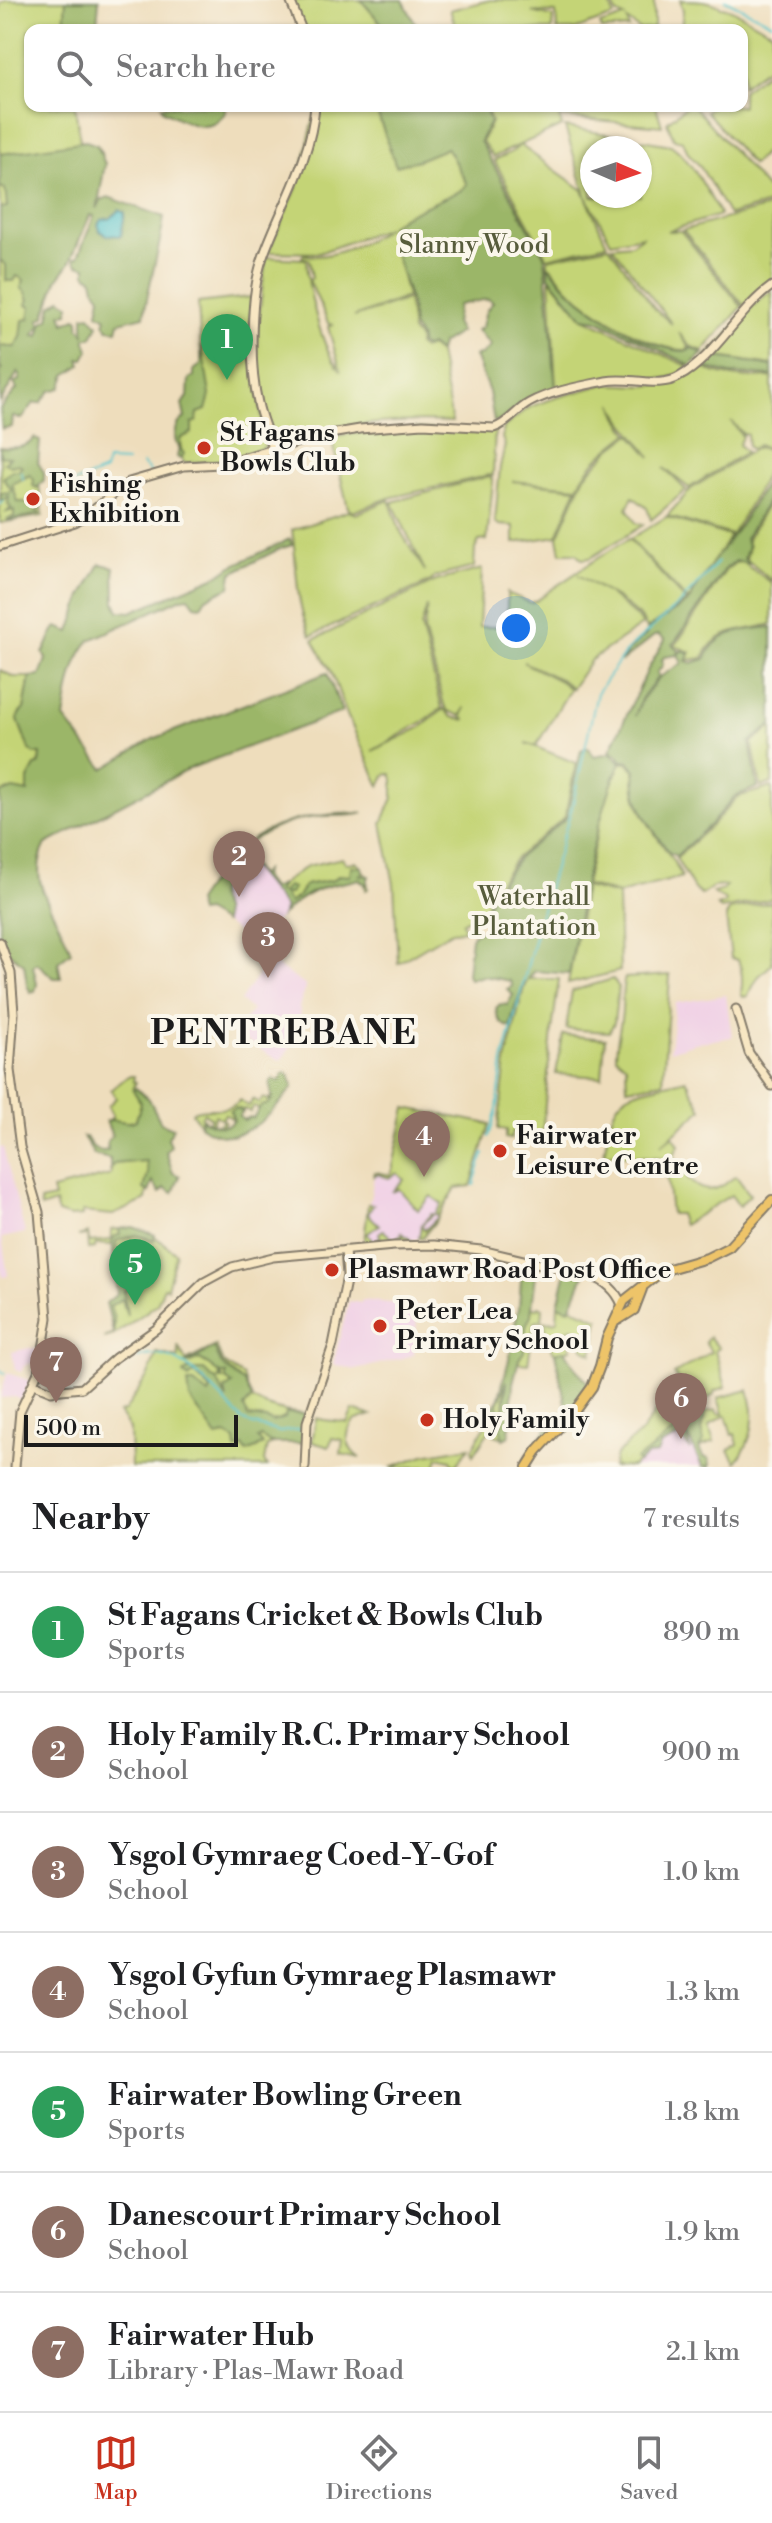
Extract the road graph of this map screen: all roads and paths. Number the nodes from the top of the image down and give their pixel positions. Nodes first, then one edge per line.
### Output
1 (290, 0) edge
2 (300, 24) edge
3 (314, 112) edge
4 (772, 286) edge
5 (272, 450) junction
6 (0, 546) edge
7 (0, 942) edge
8 (736, 1009) dead end
9 (772, 1086) edge
10 (772, 1200) edge
11 (345, 1250) junction
12 (627, 1303) junction
13 (34, 1384) junction
14 (15, 1467) edge
15 (305, 1467) edge
16 (527, 1467) edge

1 - 2 street
3 - 5 street
4 - 5 street
5 - 6 street
7 - 13 street
8 - 9 street
10 - 12 main road
11 - 12 street
11 - 13 street
11 - 15 street
12 - 16 main road
13 - 14 street

